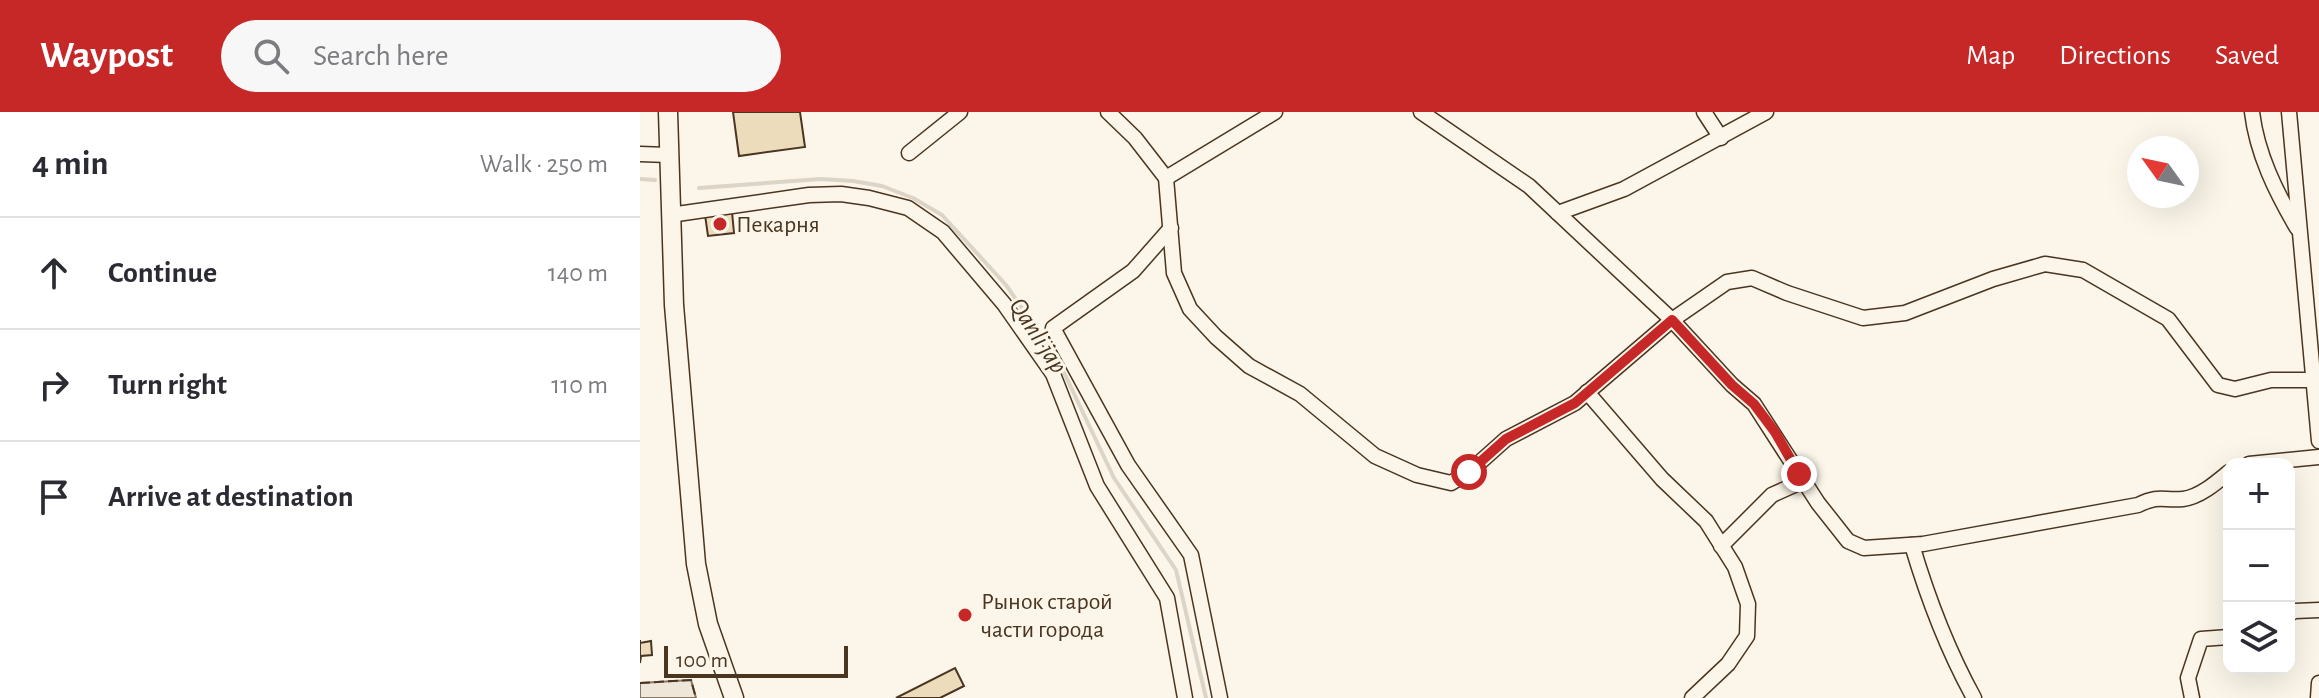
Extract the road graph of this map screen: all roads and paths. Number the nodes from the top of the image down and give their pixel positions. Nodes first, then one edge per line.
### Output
1 (668, 112) edge
2 (960, 112) edge
3 (1108, 112) edge
4 (1275, 112) edge
5 (1421, 112) edge
6 (1704, 112) edge
7 (1766, 112) edge
8 (2252, 112) edge
9 (2289, 112) edge
10 (1721, 138) junction
11 (909, 153) dead end
12 (640, 154) edge
13 (668, 155) junction
14 (1166, 178) junction
15 (1558, 213) junction
16 (670, 215) junction
17 (1171, 228) junction
18 (2299, 232) junction
19 (1672, 320) junction
20 (2313, 380) junction
21 (1587, 392) junction
22 (2317, 397) edge
23 (2319, 441) edge
24 (2319, 457) edge
25 (2295, 459) edge
26 (2223, 476) edge
27 (1803, 481) junction
28 (1912, 545) junction
29 (1721, 546) junction
30 (2319, 610) edge
31 (2295, 611) edge
32 (2223, 637) edge
33 (2319, 683) edge
34 (734, 698) edge
35 (1185, 698) edge
36 (1220, 698) edge
37 (1692, 698) edge
38 (1974, 698) edge
39 (2192, 698) edge
40 (2318, 698) edge

1 - 13 main road
2 - 11 street
3 - 14 street
4 - 14 street
5 - 15 street
6 - 10 street
7 - 10 street
8 - 18 street
9 - 18 street
10 - 15 street
12 - 13 street
13 - 16 main road
14 - 17 street
15 - 19 street
16 - 34 main road
16 - 35 street
17 - 21 street
17 - 36 street
18 - 20 street
19 - 20 street
19 - 21 street
19 - 27 street
20 - 22 street
21 - 29 street
22 - 23 street
24 - 25 street
26 - 28 street
27 - 28 street
27 - 29 street
28 - 38 street
29 - 37 street
30 - 31 street
32 - 39 street
33 - 40 street

